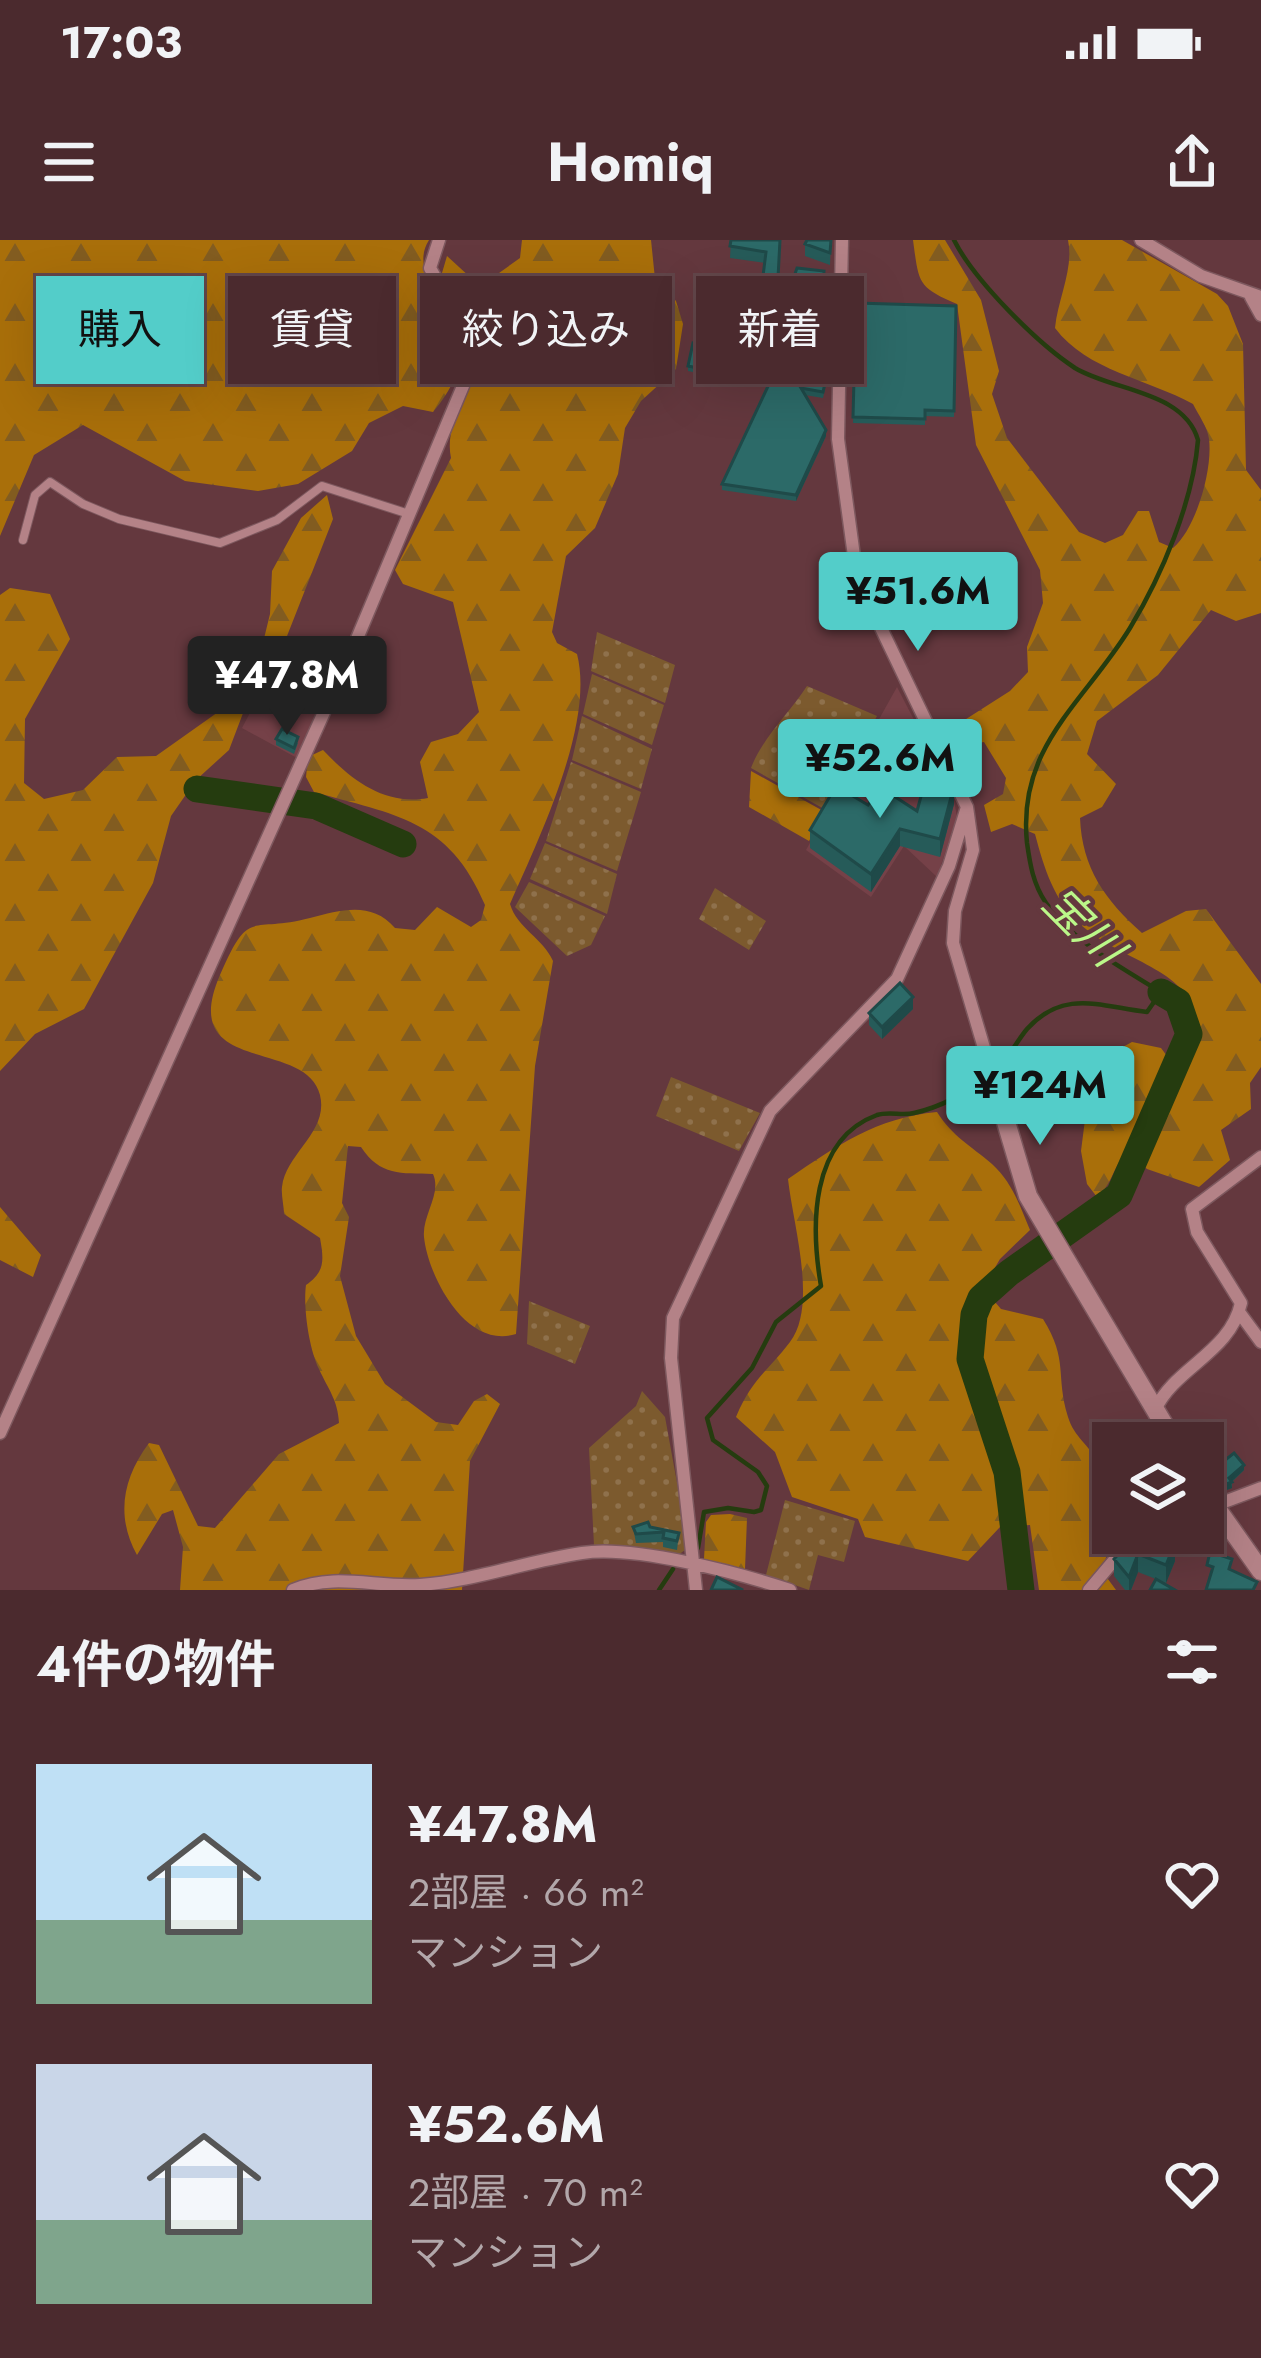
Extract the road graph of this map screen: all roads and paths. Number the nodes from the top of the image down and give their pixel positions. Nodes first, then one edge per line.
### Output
1 (440, 240) edge
2 (842, 240) edge
3 (1141, 240) edge
4 (1256, 297) edge
5 (1261, 315) edge
6 (410, 515) junction
7 (23, 540) dead end
8 (968, 807) junction
9 (990, 1068) joint
10 (1261, 1156) edge
11 (1239, 1312) junction
12 (1261, 1342) edge
13 (1157, 1414) junction
14 (1155, 1422) edge
15 (1162, 1422) edge
16 (0, 1433) edge
17 (1261, 1488) edge
18 (1224, 1502) edge
19 (1224, 1526) edge
20 (1116, 1554) edge
21 (694, 1565) junction
22 (1261, 1571) edge
23 (293, 1590) edge
24 (696, 1590) edge
25 (790, 1590) edge
26 (1089, 1590) edge

1 - 6 street
2 - 8 street
3 - 4 street
4 - 5 street
6 - 7 lane
6 - 16 street
8 - 9 street
8 - 21 street
9 - 13 street
10 - 11 street
11 - 12 street
11 - 13 street
13 - 14 street
13 - 15 street
17 - 18 street
19 - 22 street
20 - 26 street
21 - 23 street
21 - 24 street
21 - 25 street

